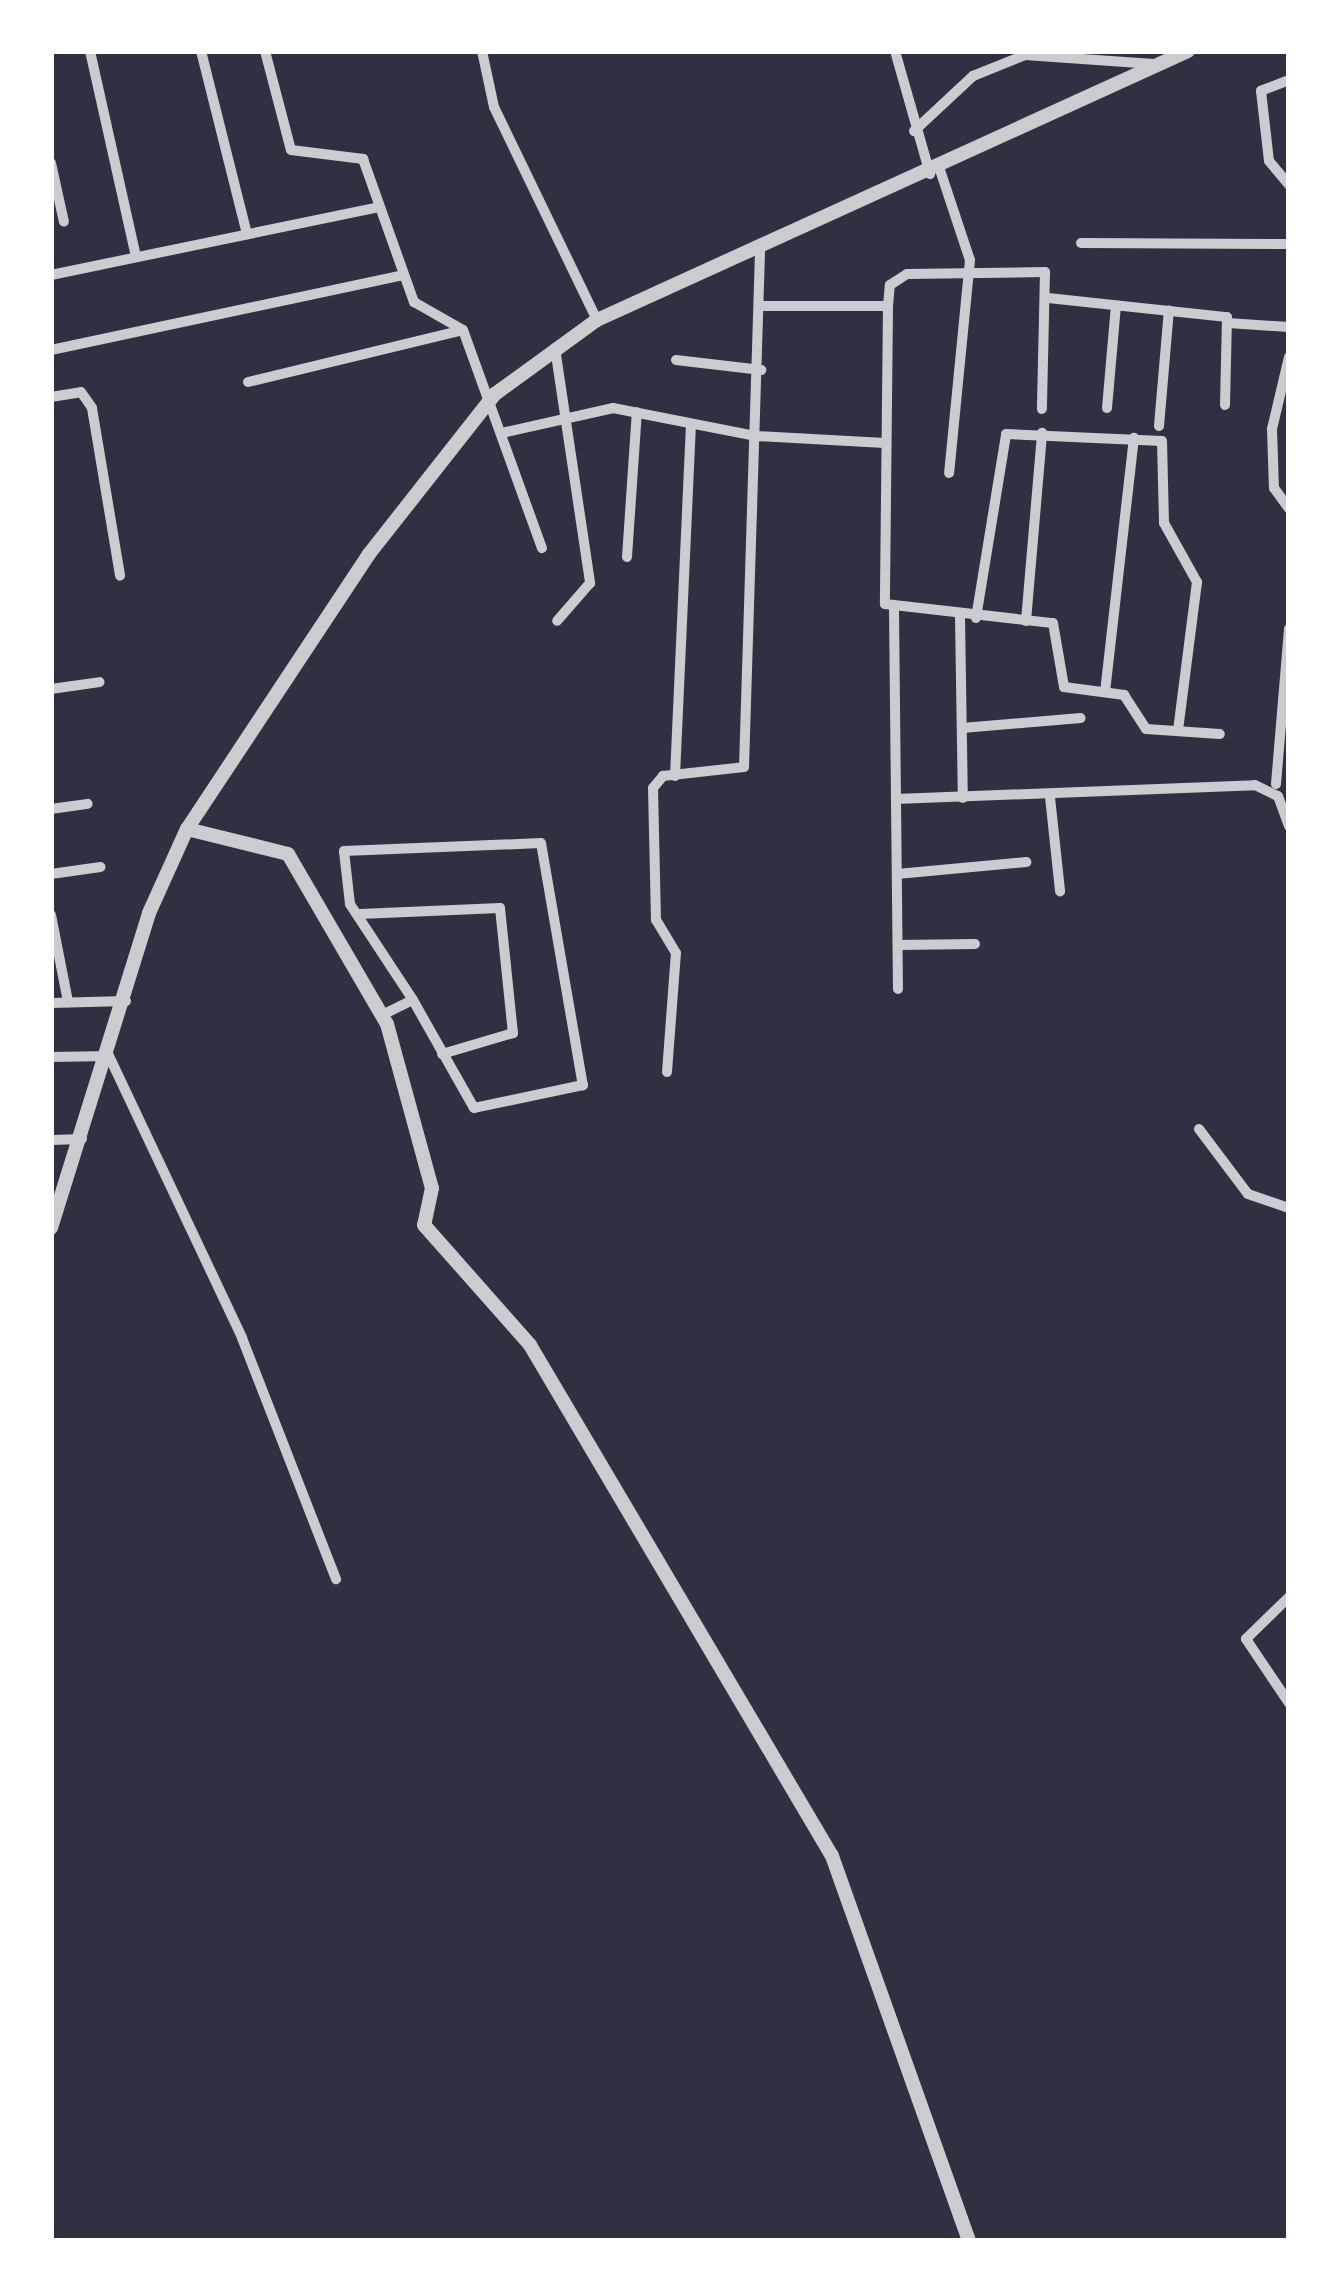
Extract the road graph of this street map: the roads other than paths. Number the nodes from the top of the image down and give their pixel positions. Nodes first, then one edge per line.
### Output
1 (90, 51) edge
2 (201, 51) edge
3 (266, 51) edge
4 (482, 51) edge
5 (895, 51) edge
6 (1188, 51) edge
7 (994, 58) edge
8 (1160, 65) junction
9 (1289, 80) edge
10 (914, 131) junction
11 (51, 163) edge
12 (935, 172) junction
13 (1289, 185) edge
14 (379, 207) junction
15 (64, 222) dead end
16 (247, 234) junction
17 (1081, 243) dead end
18 (1289, 244) edge
19 (760, 251) junction
20 (136, 257) junction
21 (969, 273) junction
22 (51, 275) edge
23 (403, 275) junction
24 (1048, 298) junction
25 (1115, 305) junction
26 (762, 306) junction
27 (888, 306) junction
28 (1169, 310) junction
29 (596, 320) junction
30 (1228, 322) junction
31 (1289, 327) edge
32 (463, 330) junction
33 (554, 343) junction
34 (51, 350) edge
35 (1289, 357) edge
36 (676, 360) dead end
37 (761, 370) junction
38 (248, 382) dead end
39 (494, 394) junction
40 (51, 398) edge
41 (1226, 405) dead end
42 (1107, 408) dead end
43 (1042, 409) dead end
44 (637, 412) junction
45 (570, 418) junction
46 (691, 425) junction
47 (1159, 426) dead end
48 (506, 432) junction
49 (1042, 433) junction
50 (756, 436) junction
51 (1134, 437) junction
52 (885, 443) junction
53 (949, 473) dead end
54 (1289, 508) edge
55 (542, 548) dead end
56 (627, 557) dead end
57 (120, 575) dead end
58 (894, 610) junction
59 (960, 617) junction
60 (976, 618) junction
61 (557, 621) dead end
62 (1026, 621) junction
63 (1289, 629) edge
64 (100, 682) dead end
65 (51, 689) edge
66 (1105, 692) junction
67 (1081, 718) dead end
68 (962, 728) junction
69 (1178, 731) junction
70 (1220, 734) dead end
71 (675, 776) junction
72 (1278, 784) edge
73 (1050, 796) junction
74 (963, 798) junction
75 (896, 799) junction
76 (88, 804) dead end
77 (51, 809) edge
78 (1289, 826) edge
79 (187, 829) junction
80 (1026, 862) dead end
81 (100, 867) dead end
82 (51, 874) edge
83 (897, 874) junction
84 (1060, 891) dead end
85 (360, 914) junction
86 (51, 915) edge
87 (975, 944) dead end
88 (898, 945) junction
89 (898, 989) dead end
90 (412, 1000) junction
91 (127, 1001) junction
92 (68, 1002) junction
93 (51, 1003) edge
94 (382, 1016) junction
95 (442, 1054) junction
96 (109, 1056) junction
97 (51, 1057) edge
98 (668, 1072) dead end
99 (1199, 1129) dead end
100 (85, 1139) junction
101 (51, 1140) edge
102 (1289, 1208) edge
103 (51, 1228) edge
104 (336, 1579) dead end
105 (1289, 1598) edge
106 (1289, 1703) edge
107 (969, 2241) edge

1 - 20 street
2 - 16 street
3 - 14 street
4 - 29 street
5 - 10 street
6 - 8 street
7 - 8 street
7 - 10 street
8 - 12 street
9 - 13 street
10 - 12 street
11 - 15 street
12 - 19 street
12 - 21 street
14 - 16 street
14 - 23 street
16 - 20 street
17 - 18 street
19 - 26 street
19 - 29 street
20 - 22 street
21 - 24 street
21 - 27 street
21 - 53 street
23 - 32 street
23 - 34 street
24 - 25 street
24 - 43 street
25 - 28 street
25 - 42 street
26 - 27 street
26 - 37 street
27 - 52 street
28 - 30 street
28 - 47 street
29 - 33 street
30 - 31 street
30 - 41 street
32 - 38 street
32 - 39 street
33 - 39 street
33 - 45 street
35 - 54 street
36 - 37 street
37 - 50 street
39 - 48 street
39 - 79 street
40 - 57 street
44 - 45 street
44 - 46 street
44 - 56 street
45 - 48 street
45 - 61 street
46 - 50 street
46 - 71 street
48 - 55 street
49 - 51 street
49 - 60 street
49 - 62 street
50 - 52 street
50 - 71 street
51 - 66 street
51 - 69 street
52 - 58 street
58 - 59 street
58 - 75 street
59 - 60 street
59 - 68 street
60 - 62 street
62 - 66 street
63 - 72 street
64 - 65 street
66 - 69 street
67 - 68 street
68 - 74 street
69 - 70 street
71 - 98 street
72 - 73 street
72 - 78 street
73 - 74 street
73 - 84 street
74 - 75 street
75 - 83 street
76 - 77 street
79 - 91 street
79 - 94 street
80 - 83 street
81 - 82 street
83 - 88 street
85 - 90 street
85 - 95 street
85 - 95 street
86 - 92 street
87 - 88 street
88 - 89 street
90 - 94 street
90 - 95 street
91 - 92 street
91 - 96 street
92 - 93 street
94 - 107 street
96 - 97 street
96 - 100 street
96 - 104 street
99 - 102 street
100 - 101 street
100 - 103 street
105 - 106 street

